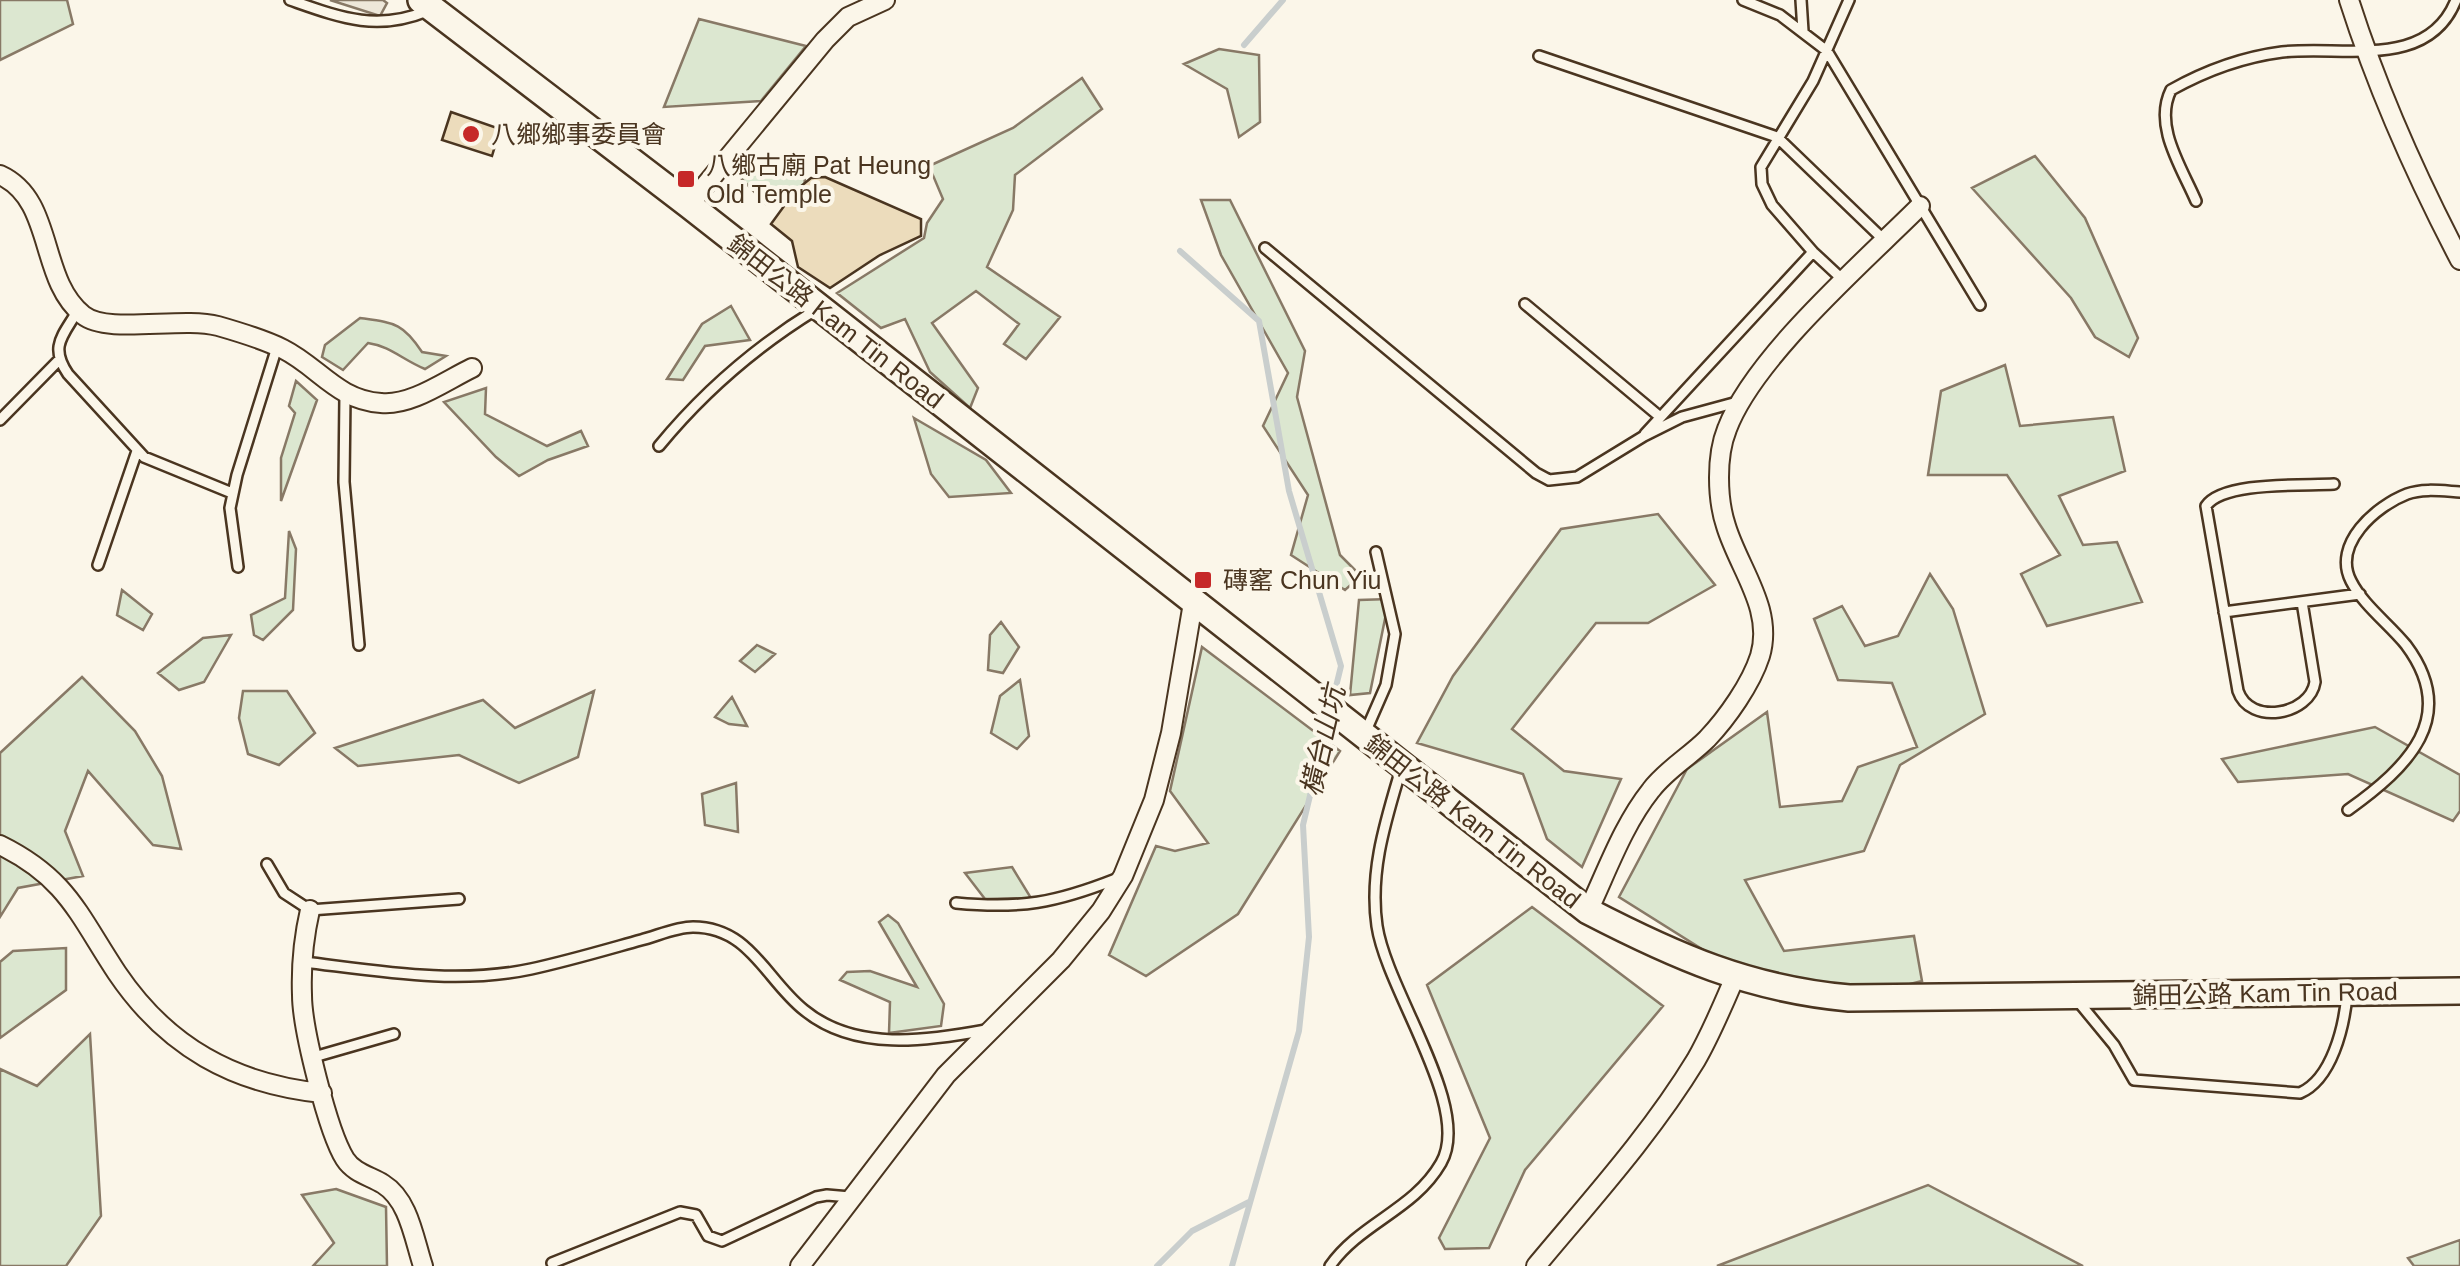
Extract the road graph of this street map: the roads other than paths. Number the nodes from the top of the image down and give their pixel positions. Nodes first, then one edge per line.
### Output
1 (290, 0) edge
2 (885, 0) edge
3 (1743, 0) edge
4 (1801, 0) edge
5 (1849, 0) edge
6 (2349, 0) edge
7 (2456, 0) edge
8 (428, 4) edge
9 (1803, 31) junction
10 (1827, 51) junction
11 (2366, 52) junction
12 (1539, 56) dead end
13 (1777, 137) junction
14 (0, 174) edge
15 (2196, 202) dead end
16 (689, 205) junction
17 (1920, 206) junction
18 (1884, 241) junction
19 (1265, 248) dead end
20 (1813, 252) junction
21 (2460, 260) edge
22 (1845, 282) junction
23 (1525, 304) dead end
24 (1980, 305) dead end
25 (819, 307) junction
26 (78, 310) junction
27 (277, 347) junction
28 (60, 360) junction
29 (472, 368) dead end
30 (346, 395) junction
31 (1741, 401) junction
32 (1660, 416) junction
33 (0, 420) edge
34 (1644, 436) junction
35 (659, 446) dead end
36 (136, 451) junction
37 (2334, 484) dead end
38 (2460, 492) edge
39 (232, 493) junction
40 (1376, 552) dead end
41 (98, 565) dead end
42 (238, 567) dead end
43 (2360, 594) junction
44 (2302, 602) junction
45 (1194, 603) junction
46 (2224, 612) junction
47 (358, 645) dead end
48 (1364, 735) junction
49 (1402, 766) junction
50 (2348, 810) dead end
51 (0, 845) edge
52 (267, 864) dead end
53 (1123, 876) junction
54 (459, 900) dead end
55 (956, 903) dead end
56 (310, 910) junction
57 (1588, 911) junction
58 (304, 962) junction
59 (1735, 977) junction
60 (2460, 990) edge
61 (2348, 992) junction
62 (2074, 996) junction
63 (989, 1029) junction
64 (394, 1034) dead end
65 (314, 1058) junction
66 (322, 1092) junction
67 (850, 1198) junction
68 (552, 1263) dead end
69 (422, 1266) edge
70 (800, 1266) edge
71 (1330, 1266) edge
72 (1536, 1266) edge

1 - 8 lane
2 - 16 street
3 - 9 lane
4 - 9 lane
5 - 10 lane
6 - 11 street
7 - 11 lane
8 - 16 main road, 錦田公路 Kam Tin Road
9 - 10 lane
10 - 13 lane
10 - 17 lane
11 - 15 lane
11 - 21 street
12 - 13 lane
13 - 18 lane
13 - 20 lane
14 - 26 street
16 - 25 main road, 錦田公路 Kam Tin Road
17 - 18 street
17 - 24 lane
18 - 22 street
19 - 34 lane
20 - 22 lane
20 - 32 lane
22 - 31 street
23 - 32 lane
25 - 35 lane
25 - 45 main road, 錦田公路 Kam Tin Road
26 - 27 street
26 - 28 lane
27 - 30 street
27 - 39 lane
28 - 33 lane
28 - 36 lane
29 - 30 street
30 - 47 lane
31 - 34 lane
31 - 57 street
32 - 34 lane
36 - 39 lane
36 - 41 lane
37 - 46 lane
38 - 43 lane
39 - 42 lane
40 - 48 lane
43 - 44 lane
43 - 50 lane
44 - 46 lane
44 - 46 lane
45 - 48 main road, 錦田公路 Kam Tin Road
45 - 53 street
48 - 49 main road, 錦田公路 Kam Tin Road
49 - 57 main road, 錦田公路 Kam Tin Road
49 - 71 lane
51 - 66 street
52 - 56 lane
53 - 55 lane
53 - 63 street
54 - 56 lane
56 - 58 street
57 - 59 main road, 錦田公路 Kam Tin Road
58 - 63 lane
58 - 65 street
59 - 62 main road, 錦田公路 Kam Tin Road
59 - 72 street
60 - 61 main road, 錦田公路 Kam Tin Road
61 - 62 main road, 錦田公路 Kam Tin Road
61 - 62 lane
63 - 67 street
64 - 65 lane
65 - 66 street
66 - 69 street
67 - 68 lane
67 - 70 street

